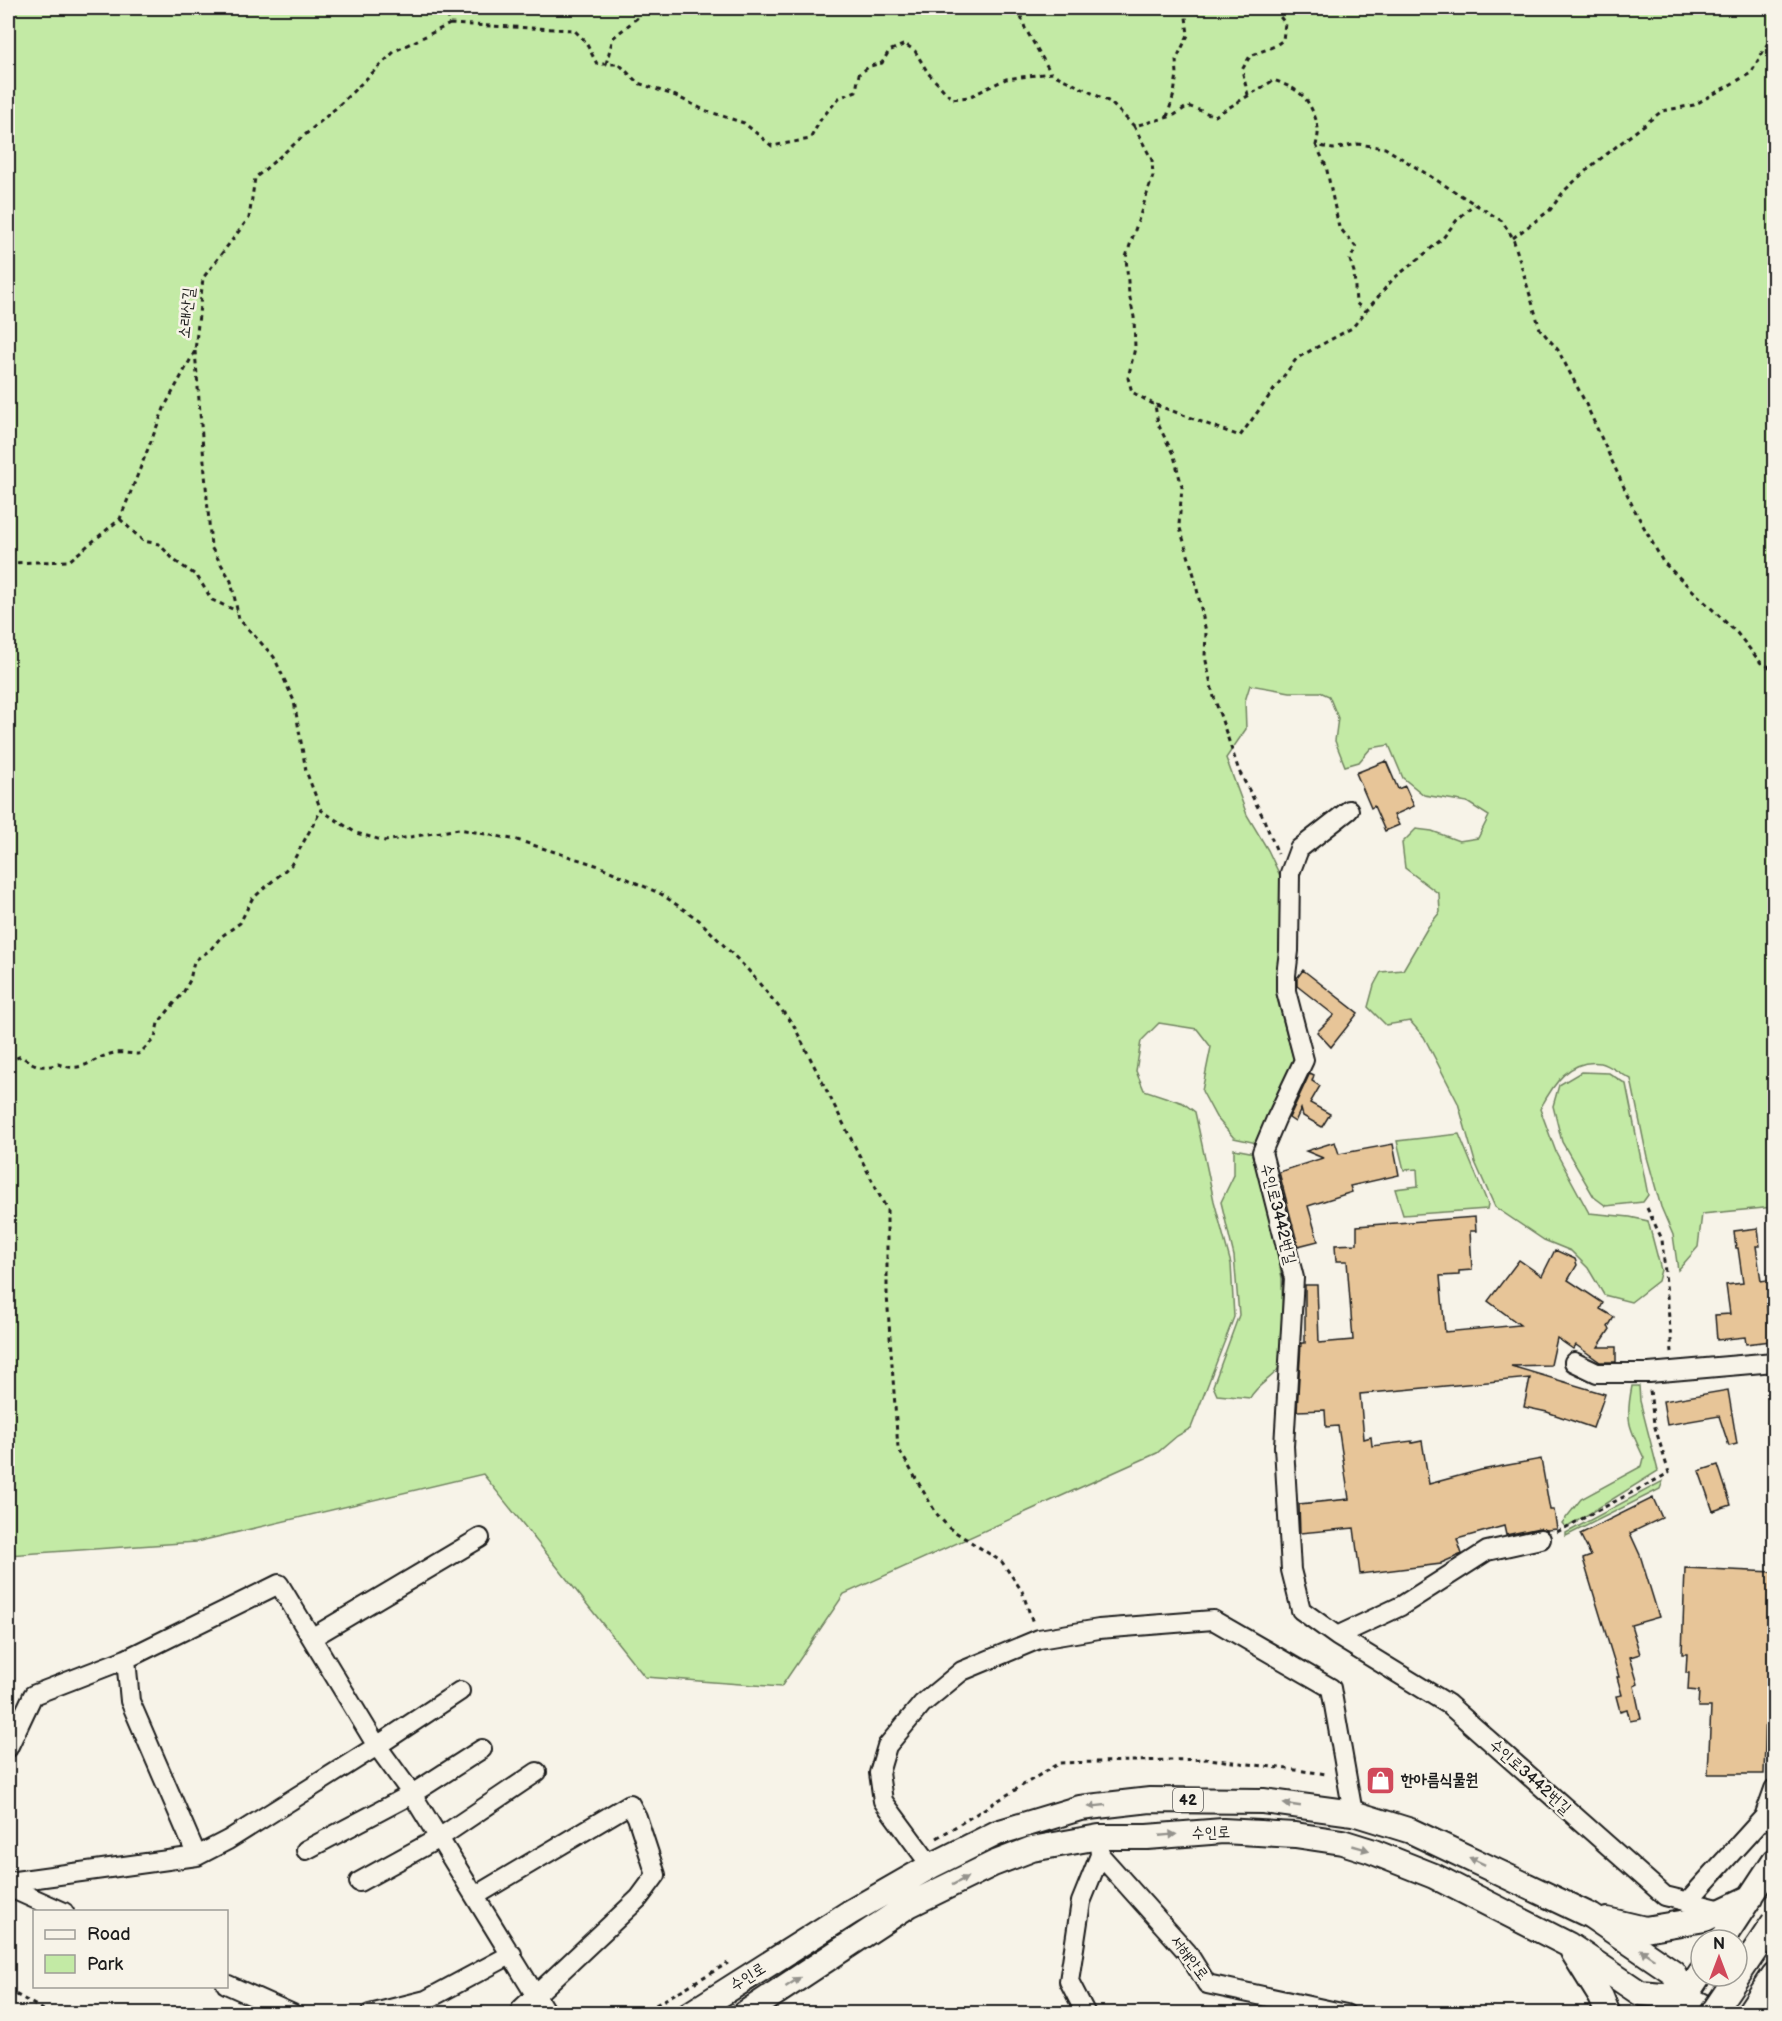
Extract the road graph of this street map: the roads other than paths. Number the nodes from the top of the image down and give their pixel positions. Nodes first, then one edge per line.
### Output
1 (1349, 810) dead end
2 (1574, 1362) dead end
3 (1774, 1362) edge
4 (480, 1538) dead end
5 (1541, 1539) road end
6 (1337, 1636) junction
7 (313, 1637) junction
8 (126, 1659) junction
9 (460, 1691) dead end
10 (377, 1746) junction
11 (8, 1748) edge
12 (482, 1749) dead end
13 (537, 1772) dead end
14 (1774, 1789) edge
15 (412, 1794) junction
16 (1353, 1813) junction
17 (439, 1838) junction
18 (1100, 1846) junction
19 (306, 1850) dead end
20 (197, 1856) junction
21 (1774, 1861) edge
22 (931, 1866) junction
23 (8, 1882) edge
24 (359, 1882) dead end
25 (8, 1887) edge
26 (475, 1896) junction
27 (1751, 1897) junction
28 (1687, 1902) junction
29 (62, 1910) edge
30 (1722, 1911) junction
31 (1591, 1916) junction
32 (1774, 1922) edge
33 (1730, 1928) edge
34 (1569, 1945) junction
35 (512, 1954) junction
36 (1774, 1975) edge
37 (228, 1985) edge
38 (1690, 1988) edge
39 (536, 1995) junction
40 (1679, 2005) edge
41 (521, 2009) dead end
42 (293, 2013) edge
43 (370, 2013) edge
44 (547, 2013) edge
45 (690, 2013) edge
46 (744, 2013) edge
47 (1086, 2013) edge
48 (1346, 2013) edge
49 (1608, 2013) edge
50 (1712, 2013) edge
51 (1718, 2013) edge
52 (1748, 2013) edge

1 - 6 street, 수인로3442번길
2 - 3 street
4 - 7 street
5 - 6 street
6 - 28 street, 수인로3442번길
7 - 8 street
7 - 10 street
8 - 11 street
8 - 20 street
9 - 10 street
10 - 15 street
10 - 20 street
12 - 15 street
13 - 17 street
14 - 28 street
15 - 17 street
15 - 19 street
16 -> 22 main road, 수인로 / 42
16 - 22 street
31 -> 16 main road, 수인로 / 42
17 - 24 street
17 - 26 street
18 -> 34 main road, 수인로 / 42
46 -> 18 main road, 수인로 / 42
18 - 47 street
18 - 48 street, 서해안로
20 - 23 street
21 - 27 main road
22 - 45 main road, 수인로 / 42
25 - 29 street
26 - 35 street
26 - 39 street
27 - 30 main road
27 - 33 main road
28 - 30 street, 수인로3442번길
30 - 31 main road
40 -> 31 main road, 수인로 / 42
32 - 50 main road, bridge
34 - 40 main road, 수인로 / 42
34 - 49 main road
35 - 39 street
35 - 43 street
36 - 52 main road
37 - 42 street
38 - 40 main road
39 - 41 street
39 - 44 street
40 - 51 main road, 수인로 / 42

